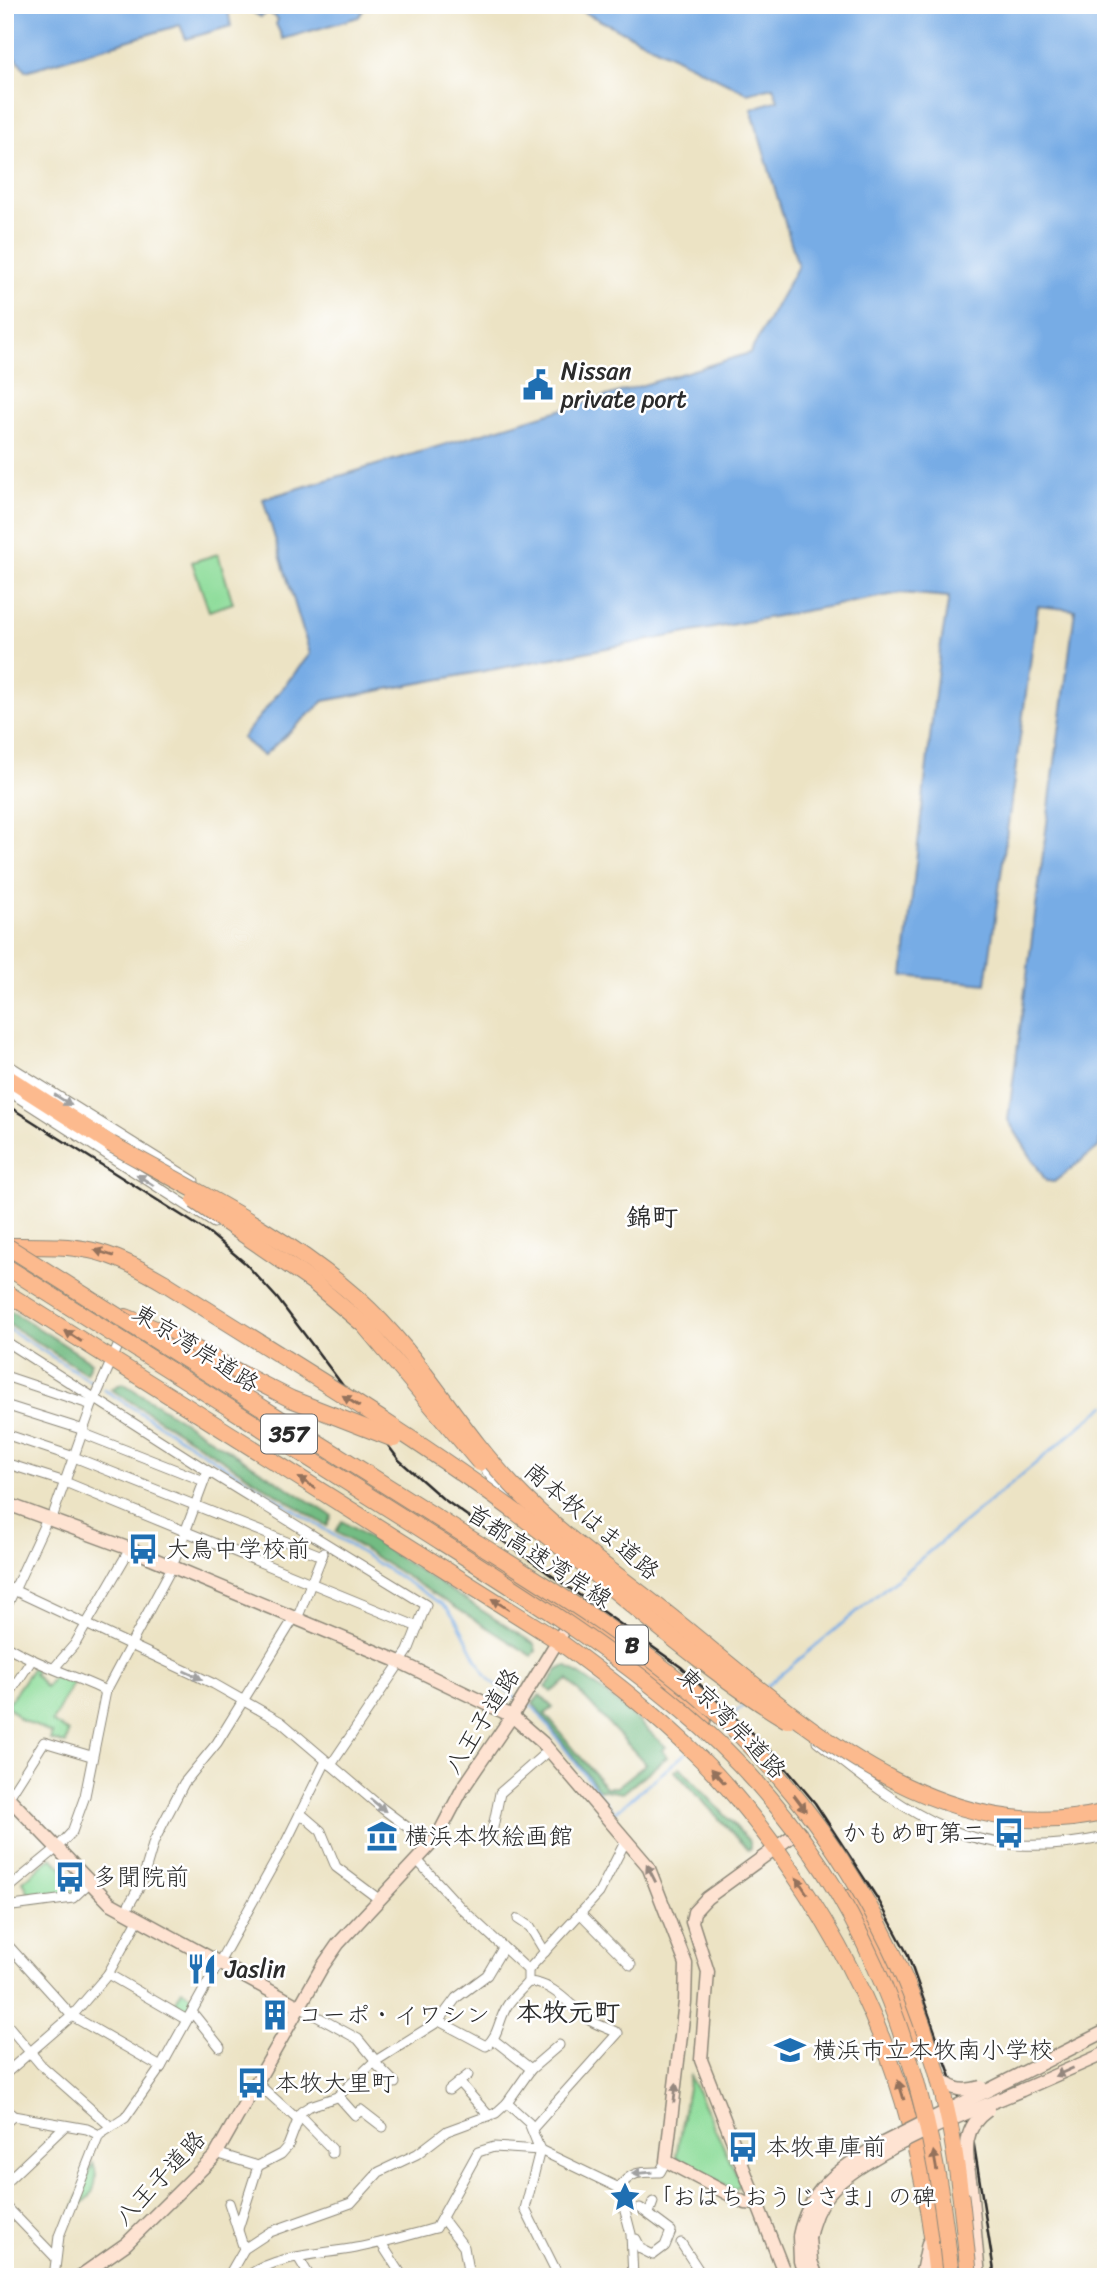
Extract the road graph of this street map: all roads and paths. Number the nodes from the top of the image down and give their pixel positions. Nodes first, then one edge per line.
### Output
1 (5, 1063) edge
2 (5, 1076) edge
3 (5, 1089) edge
4 (111, 1144) junction
5 (5, 1246) edge
6 (5, 1253) edge
7 (5, 1266) edge
8 (5, 1292) edge
9 (101, 1307) junction
10 (126, 1331) junction
11 (390, 1333) junction
12 (5, 1341) edge
13 (111, 1360) junction
14 (5, 1376) edge
15 (94, 1402) junction
16 (5, 1405) edge
17 (83, 1432) junction
18 (5, 1434) edge
19 (74, 1457) junction
20 (5, 1463) edge
21 (206, 1476) junction
22 (65, 1482) junction
23 (5, 1503) edge
24 (195, 1506) junction
25 (50, 1518) junction
26 (186, 1531) junction
27 (326, 1544) junction
28 (130, 1549) junction
29 (322, 1556) junction
30 (172, 1567) junction
31 (312, 1583) junction
32 (5, 1587) edge
33 (16, 1591) junction
34 (640, 1592) junction
35 (5, 1610) edge
36 (574, 1614) junction
37 (296, 1619) junction
38 (85, 1626) junction
39 (418, 1627) junction
40 (558, 1640) junction
41 (5, 1645) edge
42 (130, 1647) junction
43 (31, 1661) junction
44 (400, 1662) junction
45 (55, 1667) junction
46 (106, 1692) junction
47 (5, 1700) edge
48 (244, 1702) junction
49 (512, 1716) junction
50 (549, 1750) junction
51 (92, 1756) junction
52 (329, 1763) junction
53 (860, 1765) junction
54 (7, 1796) edge
55 (300, 1813) junction
56 (1106, 1814) edge
57 (799, 1832) junction
58 (491, 1837) dead end
59 (1106, 1837) edge
60 (625, 1842) junction
61 (431, 1845) junction
62 (56, 1849) junction
63 (776, 1849) junction
64 (417, 1860) junction
65 (89, 1883) junction
66 (5, 1891) edge
67 (380, 1900) junction
68 (5, 1907) edge
69 (125, 1912) junction
70 (580, 1913) junction
71 (518, 1919) dead end
72 (138, 1920) junction
73 (5, 1942) edge
74 (875, 1942) junction
75 (503, 1948) junction
76 (545, 1952) junction
77 (218, 1964) junction
78 (631, 1965) dead end
79 (528, 1970) junction
80 (108, 1973) junction
81 (528, 1982) junction
82 (298, 2006) junction
83 (72, 2016) junction
84 (190, 2016) junction
85 (439, 2021) junction
86 (5, 2022) edge
87 (1106, 2031) edge
88 (494, 2040) junction
89 (559, 2045) dead end
90 (220, 2047) dead end
91 (30, 2052) junction
92 (1106, 2053) edge
93 (375, 2061) junction
94 (161, 2067) junction
95 (531, 2068) junction
96 (5, 2074) edge
97 (468, 2075) dead end
98 (1017, 2075) junction
99 (256, 2082) junction
100 (459, 2082) junction
101 (395, 2083) dead end
102 (1022, 2090) junction
103 (449, 2091) dead end
104 (338, 2096) junction
105 (507, 2103) junction
106 (5, 2108) edge
107 (13, 2116) junction
108 (489, 2116) junction
109 (298, 2117) junction
110 (5, 2123) edge
111 (65, 2126) junction
112 (110, 2126) junction
113 (383, 2127) dead end
114 (533, 2128) junction
115 (99, 2135) junction
116 (540, 2150) junction
117 (216, 2153) junction
118 (332, 2153) dead end
119 (666, 2161) junction
120 (258, 2165) junction
121 (5, 2183) edge
122 (924, 2186) junction
123 (618, 2188) junction
124 (653, 2202) dead end
125 (229, 2203) dead end
126 (758, 2204) junction
127 (5, 2205) edge
128 (628, 2214) junction
129 (442, 2218) junction
130 (238, 2229) junction
131 (804, 2237) junction
132 (381, 2243) junction
133 (681, 2243) dead end
134 (244, 2249) junction
135 (55, 2256) junction
136 (298, 2257) junction
137 (54, 2277) edge
138 (79, 2277) edge
139 (228, 2277) edge
140 (246, 2277) edge
141 (310, 2277) edge
142 (403, 2277) edge
143 (469, 2277) edge
144 (559, 2277) edge
145 (633, 2277) edge
146 (703, 2277) edge
147 (786, 2277) edge
148 (805, 2277) edge
149 (817, 2277) edge
150 (921, 2277) edge
151 (937, 2277) edge
152 (951, 2277) edge
153 (974, 2277) edge

1 -> 11 street
2 - 4 highway, 南本牧はま道路
11 -> 3 street
4 - 34 highway, 南本牧はま道路, bridge
4 - 53 highway, 南本牧はま道路, bridge
5 - 9 highway, 首都高速湾岸線 / B, bridge
53 -> 5 highway, bridge
6 - 10 highway, 東京湾岸道路 / 357
152 -> 7 highway, 首都高速湾岸線 / B, bridge
13 -> 8 highway, 東京湾岸道路 / 357
9 - 34 highway, bridge
9 -> 153 highway, 首都高速湾岸線 / B, bridge
10 - 13 street
10 - 36 highway, 東京湾岸道路 / 357
11 - 59 street
12 - 15 street
13 - 15 street
40 -> 13 highway, 東京湾岸道路 / 357
14 - 15 street
15 - 17 street
15 - 21 street
16 - 17 street
17 - 19 street
17 - 21 street
18 - 19 street
19 - 22 street
19 - 24 street
20 - 22 street
21 - 24 street
21 - 27 street
22 - 25 street
22 - 26 street
23 - 25 street
24 - 26 street
24 - 29 street
25 - 28 street
25 - 33 street
26 - 30 street
26 - 31 street
27 - 29 street
27 - 39 street
28 - 30 street
28 - 38 street
29 - 31 street
30 - 37 street
30 - 42 street
31 - 37 street
31 - 39 street
32 - 33 street
33 - 35 street
33 - 38 street
34 - 56 highway, 南本牧はま道路, bridge
36 - 40 street, 八王子道路
36 - 57 highway, 東京湾岸道路 / 357
37 - 44 street
37 - 48 street
38 - 42 street
38 - 45 street
39 - 44 street
40 - 49 street, 八王子道路
63 -> 40 highway, 東京湾岸道路 / 357
41 - 43 street
42 - 46 street
42 -> 48 street
43 - 45 street
43 - 47 street
44 - 49 street
44 - 52 street
45 - 46 street
46 - 51 street
48 - 52 street
48 - 69 street
49 - 50 street
49 - 61 street, 八王子道路
50 - 58 street
50 - 60 street
51 - 54 street
51 - 62 street
52 - 55 street
52 -> 61 street
53 - 56 highway, 南本牧はま道路, bridge
54 - 62 street
55 - 67 street
55 - 77 street
57 - 63 street
57 - 74 highway, 東京湾岸道路 / 357
60 - 70 street
119 -> 60 street
61 - 64 street, 八王子道路
62 - 65 street
62 - 66 street
122 -> 63 highway, 東京湾岸道路 / 357
63 - 126 street
64 - 67 street, 八王子道路
64 - 75 street
65 - 68 street
65 - 69 street
67 - 82 street, 八王子道路
69 - 72 street
70 - 76 street
70 - 78 street
71 - 76 street
72 - 77 street
72 - 80 street
73 - 83 street
74 - 98 street, bridge
74 - 153 highway, 東京湾岸道路 / 357
75 - 79 street
75 - 85 street
76 - 79 street
77 - 82 street
77 - 84 street
79 - 81 street
80 - 83 street
80 - 84 street
81 - 88 street
81 - 114 street
82 - 93 street
82 - 99 street, 八王子道路
83 - 91 street
83 - 94 street
84 - 90 street
84 - 94 street
85 - 88 street
85 - 93 street
86 - 91 street
87 - 98 street, bridge
88 - 95 street
89 - 95 street
91 - 96 street
91 - 112 street
92 -> 102 street
93 - 101 street
93 - 104 street
94 - 112 street
95 - 105 street
97 - 100 street
98 - 131 street, bridge
99 - 109 street
99 - 117 street, 八王子道路
100 - 103 street
100 - 108 street
102 - 131 street, bridge
102 - 153 street, bridge
104 - 109 street
104 - 113 street
105 - 108 street
105 - 114 street
106 - 107 street
107 - 110 street
107 - 111 street
108 - 134 street
109 - 118 street
109 - 120 street
111 - 115 street
111 - 121 street
112 - 115 street
114 - 116 street
115 - 135 street
116 - 123 street
116 - 129 street
116 - 144 street
117 - 120 street
117 - 138 street, 八王子道路
119 -> 123 street
119 - 126 street
120 - 130 street
122 - 150 street
122 - 151 highway, 東京湾岸道路 / 357
123 - 128 street
124 - 128 street
125 - 130 street
126 - 147 street
127 - 135 street
128 - 145 street
129 - 132 street
129 - 143 street
130 - 134 street
131 - 148 street
131 - 149 street
132 - 136 street
132 - 142 street
133 - 146 street
134 - 139 street
135 - 137 street
136 - 140 street
136 - 141 street

